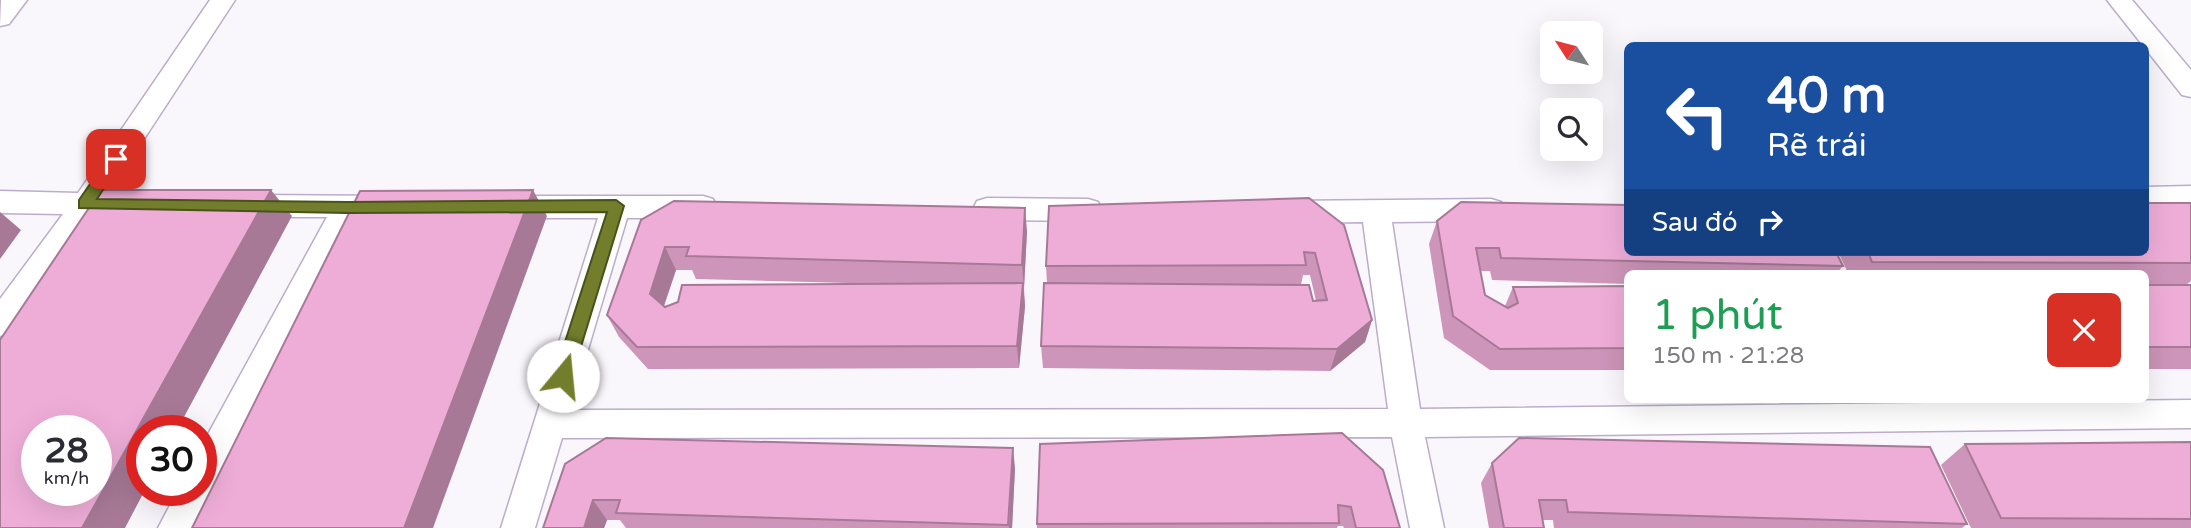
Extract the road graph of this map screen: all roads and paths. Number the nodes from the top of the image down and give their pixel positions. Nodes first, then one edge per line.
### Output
1 (15, 0) edge
2 (223, 0) edge
3 (2119, 0) edge
4 (0, 18) edge
5 (2191, 88) edge
6 (2191, 197) edge
7 (2149, 198) edge
8 (0, 202) edge
9 (85, 204) junction
10 (154, 205) edge
11 (223, 206) edge
12 (616, 206) junction
13 (414, 207) edge
14 (468, 207) edge
15 (727, 207) edge
16 (347, 208) junction
17 (961, 209) edge
18 (1113, 210) edge
19 (1521, 210) edge
20 (1265, 211) edge
21 (1376, 212) junction
22 (0, 323) edge
23 (2191, 414) edge
24 (1406, 423) junction
25 (548, 424) junction
26 (217, 450) edge
27 (187, 506) edge
28 (175, 528) edge
29 (518, 528) edge
30 (1427, 528) edge

1 - 4 street
2 - 9 street
3 - 5 street
6 - 7 street
8 - 9 street
9 - 10 street
9 - 22 street
11 - 16 street
12 - 14 street
12 - 15 street
12 - 25 street
13 - 16 street
16 - 26 street
17 - 18 street
19 - 21 street
20 - 21 street
21 - 24 street
23 - 24 street
24 - 25 street
24 - 30 street
25 - 29 street
27 - 28 street

